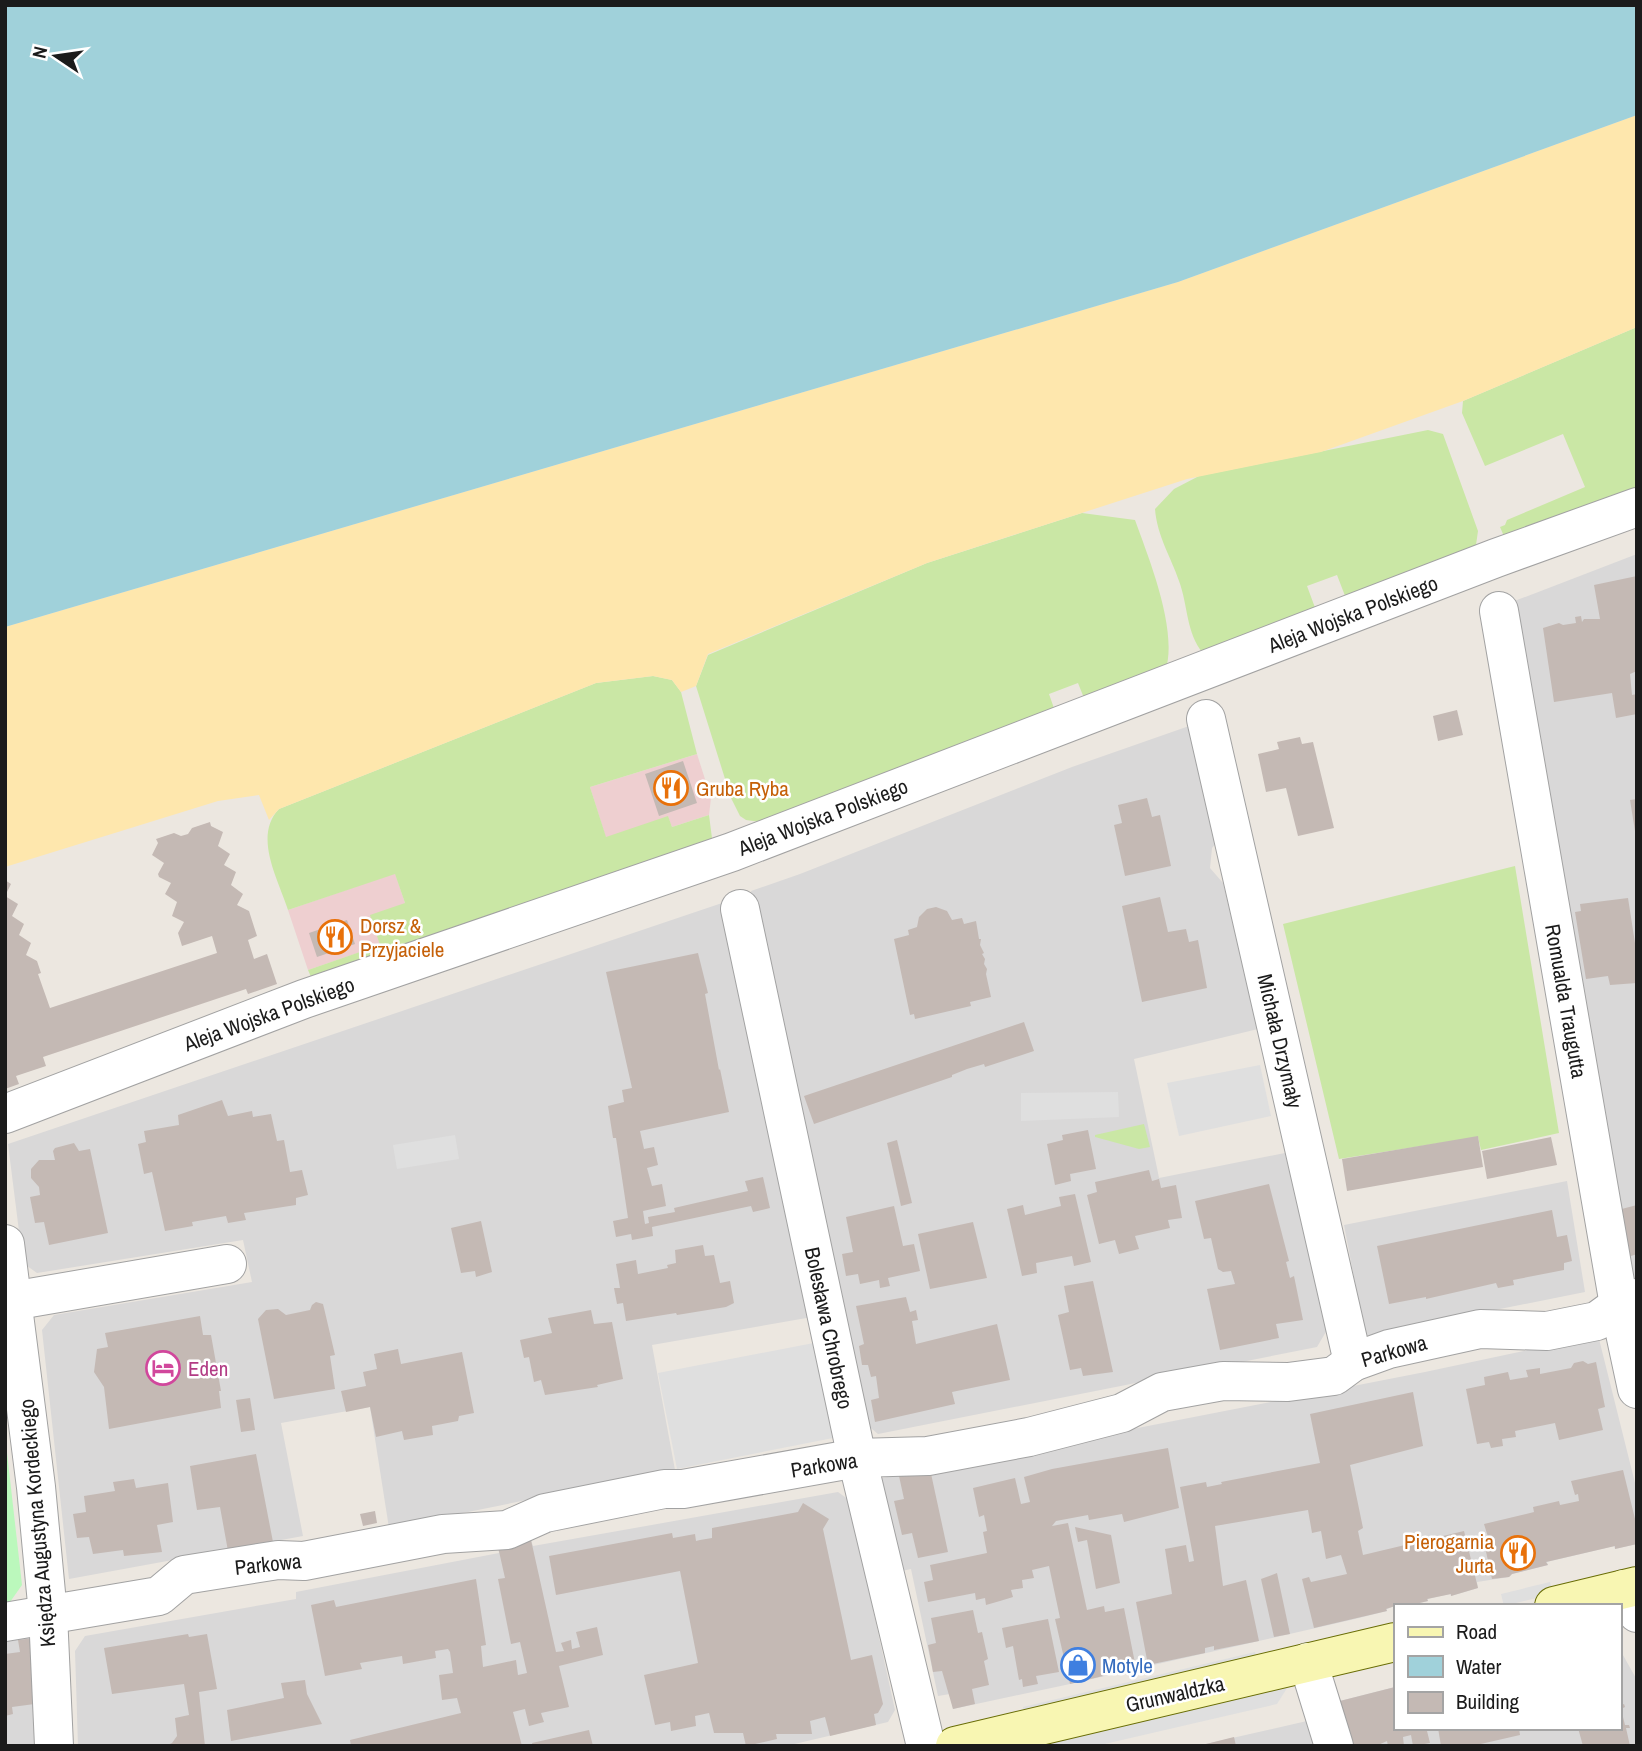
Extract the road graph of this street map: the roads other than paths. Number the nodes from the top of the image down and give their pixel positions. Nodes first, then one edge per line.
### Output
1 (1637, 507) edge
2 (1499, 611) dead end
3 (1206, 719) dead end
4 (740, 909) dead end
5 (5, 1114) edge
6 (5, 1244) edge
7 (227, 1264) dead end
8 (12, 1301) junction
9 (1628, 1301) edge
10 (1353, 1362) junction
11 (1637, 1389) edge
12 (857, 1458) junction
13 (1632, 1596) edge
14 (1570, 1604) edge
15 (48, 1614) junction
16 (5, 1622) edge
17 (1394, 1642) edge
18 (1308, 1662) junction
19 (54, 1746) edge
20 (926, 1746) edge
21 (955, 1746) edge
22 (1334, 1746) edge

1 - 5 street, Aleja Wojska Polskiego
2 - 9 street, Romualda Traugutta
3 - 10 street, Michała Drzymały
4 - 12 street, Bolesława Chrobrego
6 - 8 street, Księdza Augustyna Kordeckiego
7 - 8 street
8 - 15 street, Księdza Augustyna Kordeckiego
9 - 10 street, Parkowa
9 - 11 street, Romualda Traugutta
10 - 12 street, Parkowa
12 - 15 street, Parkowa
12 - 20 street, Bolesława Chrobrego
13 - 14 street
15 - 16 street, Parkowa
15 - 19 street, Księdza Augustyna Kordeckiego
17 - 18 street, Grunwaldzka
18 - 21 street, Grunwaldzka
18 - 22 street

